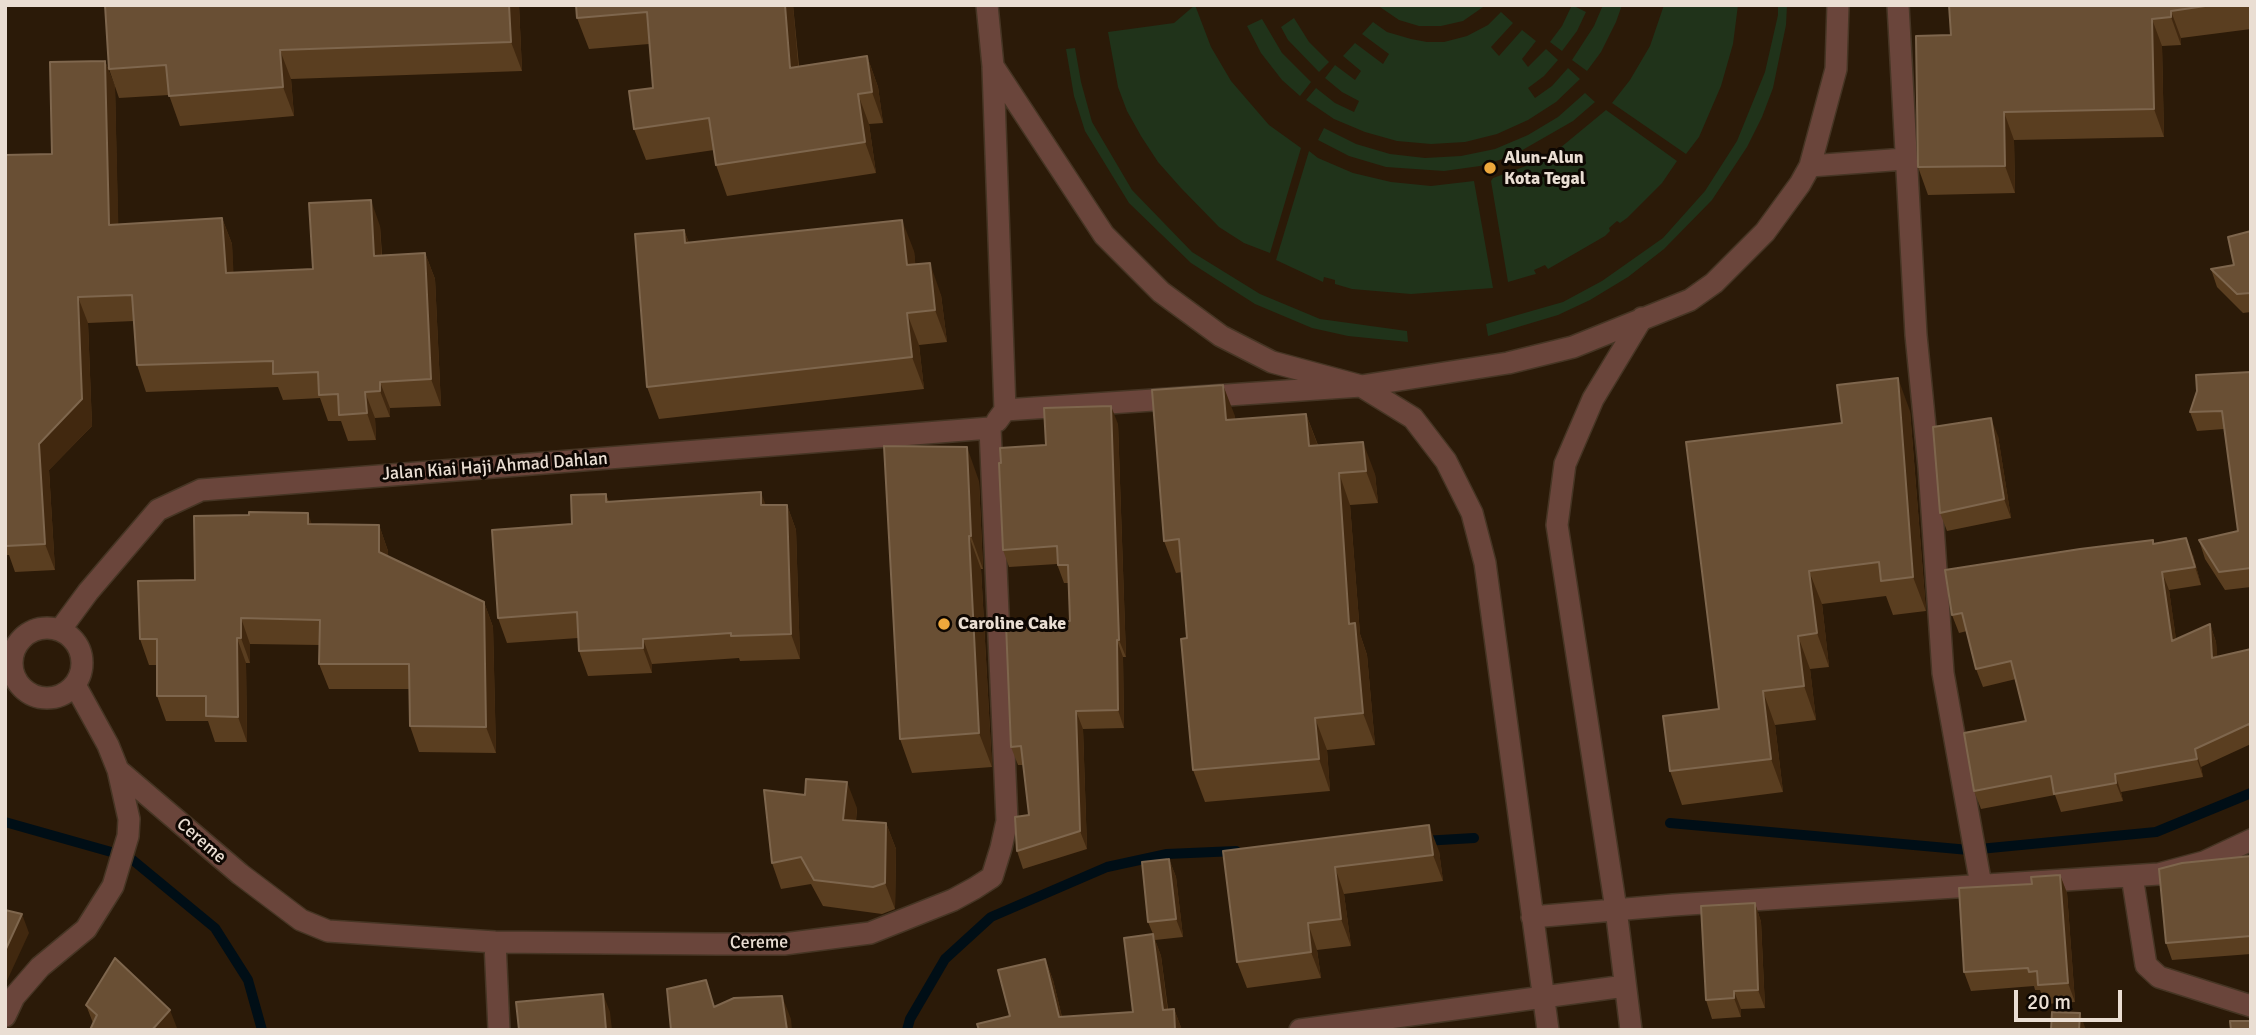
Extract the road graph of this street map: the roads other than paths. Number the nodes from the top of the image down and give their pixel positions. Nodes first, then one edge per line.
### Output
1 (987, 5) edge
2 (1838, 5) edge
3 (1898, 5) edge
4 (993, 66) junction
5 (1905, 159) junction
6 (1810, 166) junction
7 (1642, 318) junction
8 (1361, 386) junction
9 (1005, 410) junction
10 (990, 428) junction
11 (60, 630) junction
12 (8, 667) edge
13 (75, 685) junction
14 (118, 770) junction
15 (2251, 840) edge
16 (2132, 876) junction
17 (1980, 879) junction
18 (1616, 909) junction
19 (1532, 917) junction
20 (495, 942) junction
21 (1625, 986) junction
22 (1543, 995) junction
23 (2251, 1006) edge
24 (5, 1016) edge
25 (499, 1030) edge
26 (1300, 1030) edge
27 (1548, 1030) edge
28 (1631, 1030) edge

1 - 4 street
2 - 6 street
3 - 5 street
4 - 8 street
4 - 9 street
5 - 6 street
5 - 17 street
6 - 7 street
7 - 8 street
7 - 18 street
8 - 9 street
8 - 19 street
9 - 10 street
10 - 11 street, Jalan Kiai Haji Ahmad Dahlan
10 - 20 street, Cereme
11 - 12 street
11 - 13 street
12 - 13 street
13 - 14 street
14 - 20 street, Cereme
14 - 24 street
15 - 16 street
16 - 17 street
16 - 23 street
17 - 18 street
18 - 19 street
18 - 21 street
19 - 22 street
20 - 25 street
21 - 22 street
21 - 28 street
22 - 26 street
22 - 27 street

